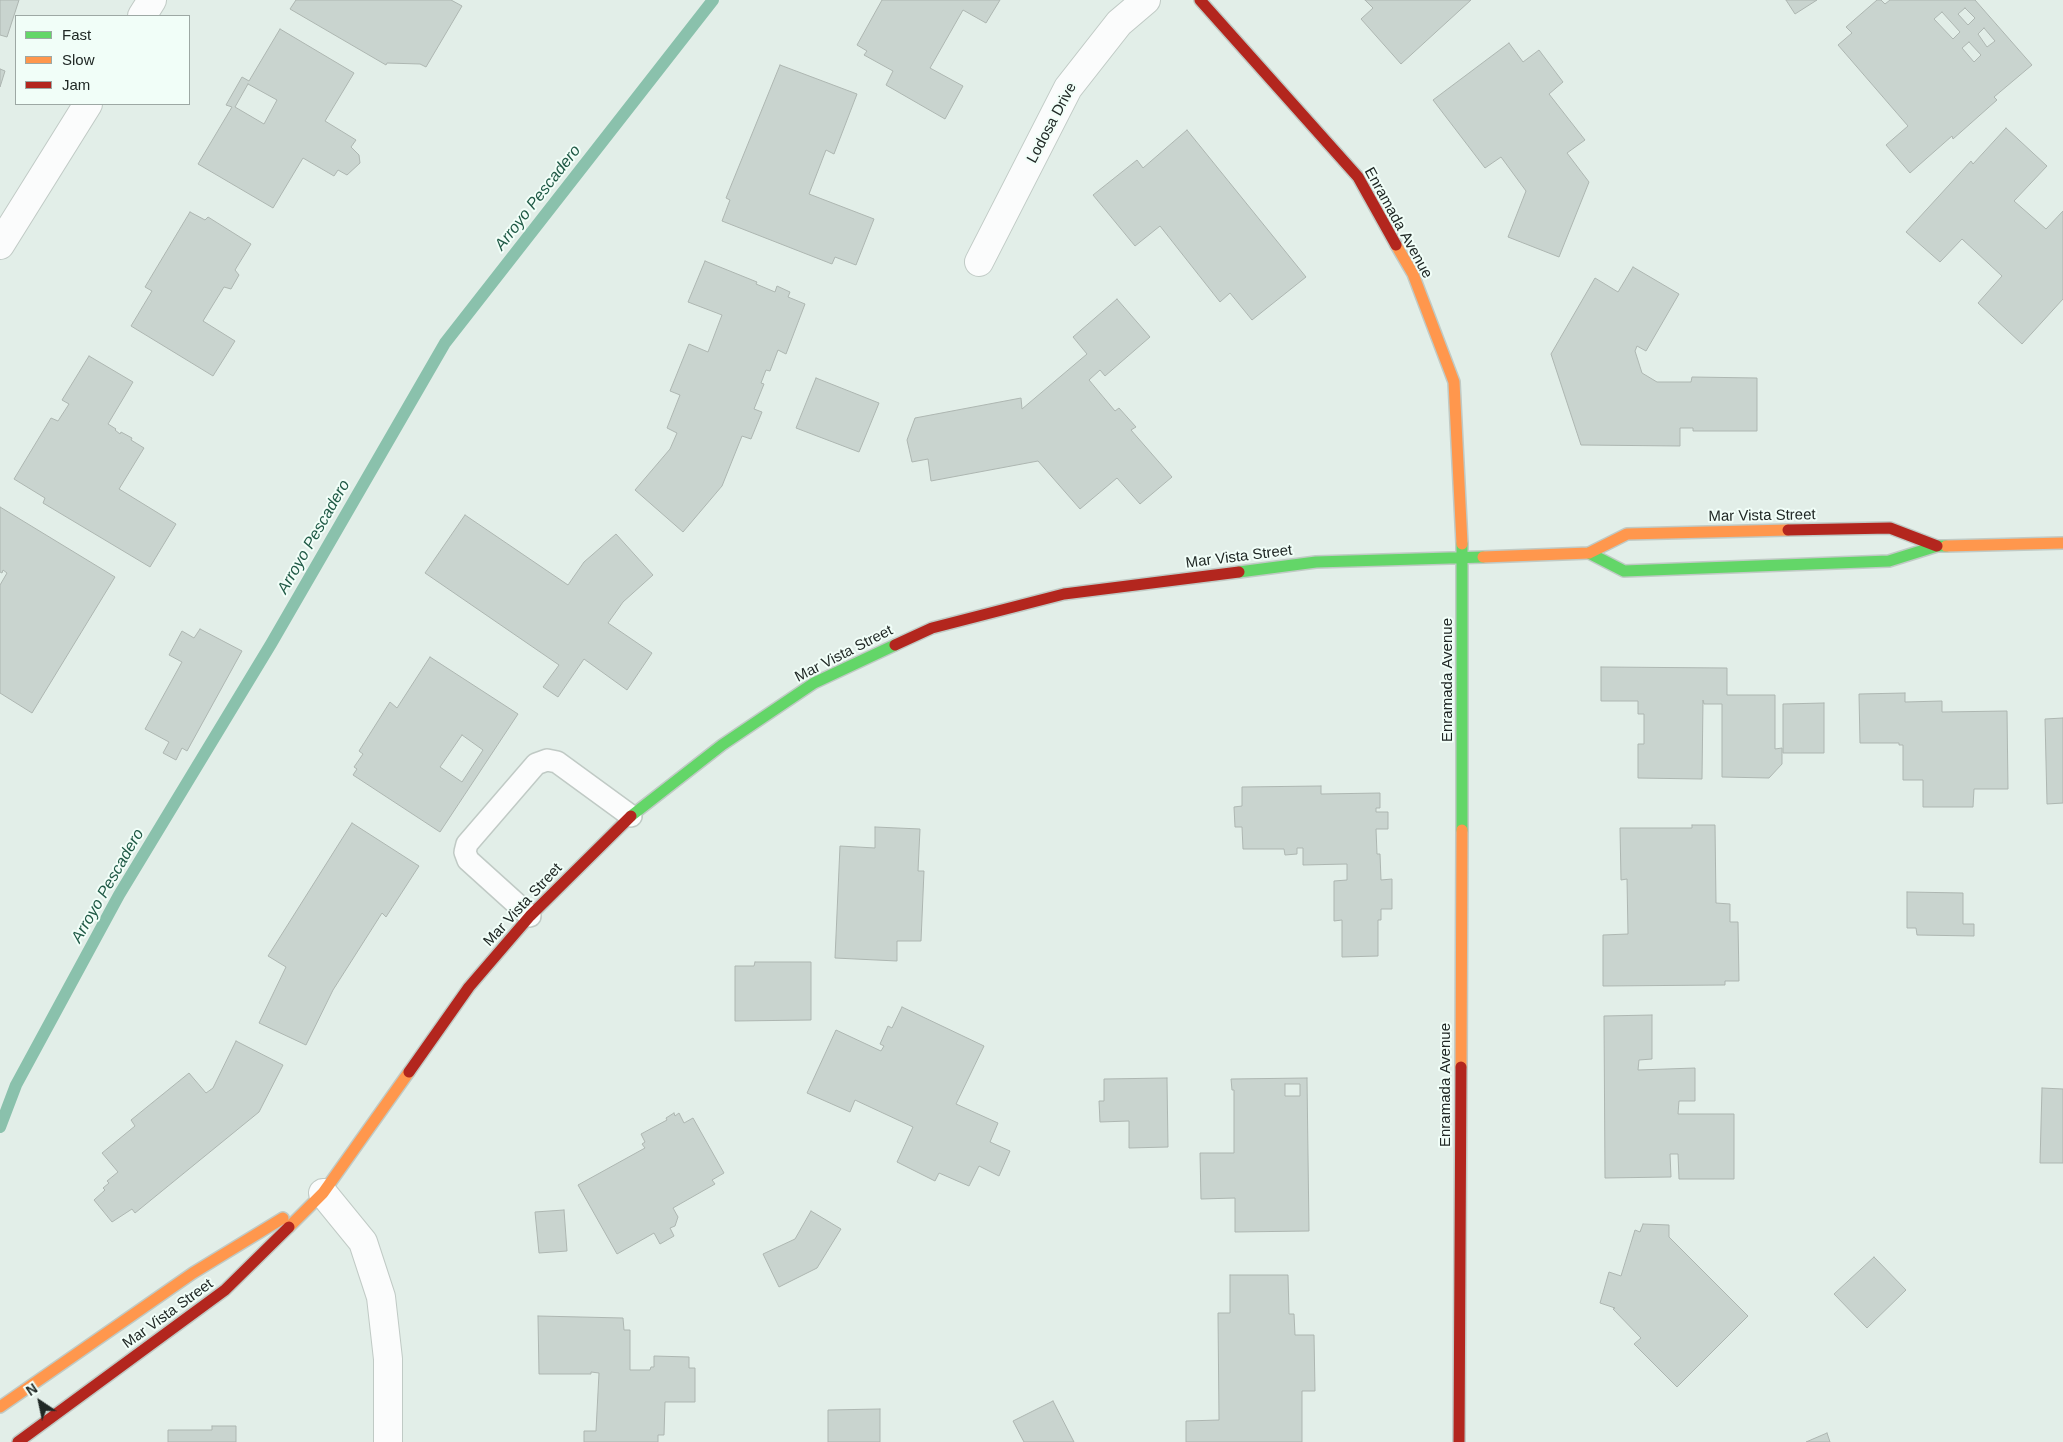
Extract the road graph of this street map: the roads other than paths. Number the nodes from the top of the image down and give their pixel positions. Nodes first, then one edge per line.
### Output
1 (152, 0) edge
2 (1146, 0) edge
3 (1200, 0) edge
4 (143, 15) edge
5 (87, 105) edge
6 (0, 245) edge
7 (979, 262) dead end
8 (2063, 543) edge
9 (1937, 546) junction
10 (1589, 554) junction
11 (1464, 556) junction
12 (632, 816) junction
13 (530, 916) junction
14 (322, 1193) junction
15 (0, 1407) edge
16 (18, 1442) edge
17 (388, 1442) edge
18 (1459, 1442) edge

1 - 4 street
2 - 7 street, Lodosa Drive
3 - 11 street, Enramada Avenue
5 - 6 street
8 - 9 street, Mar Vista Street
9 - 10 street, Mar Vista Street
9 - 10 street, Mar Vista Street
10 - 11 street, Mar Vista Street
11 - 12 street, Mar Vista Street
11 - 18 street, Enramada Avenue
12 - 13 street, Mar Vista Street
12 - 13 lane
13 - 14 street, Mar Vista Street
14 - 15 street, Mar Vista Street
14 - 16 street, Mar Vista Street
14 - 17 street

